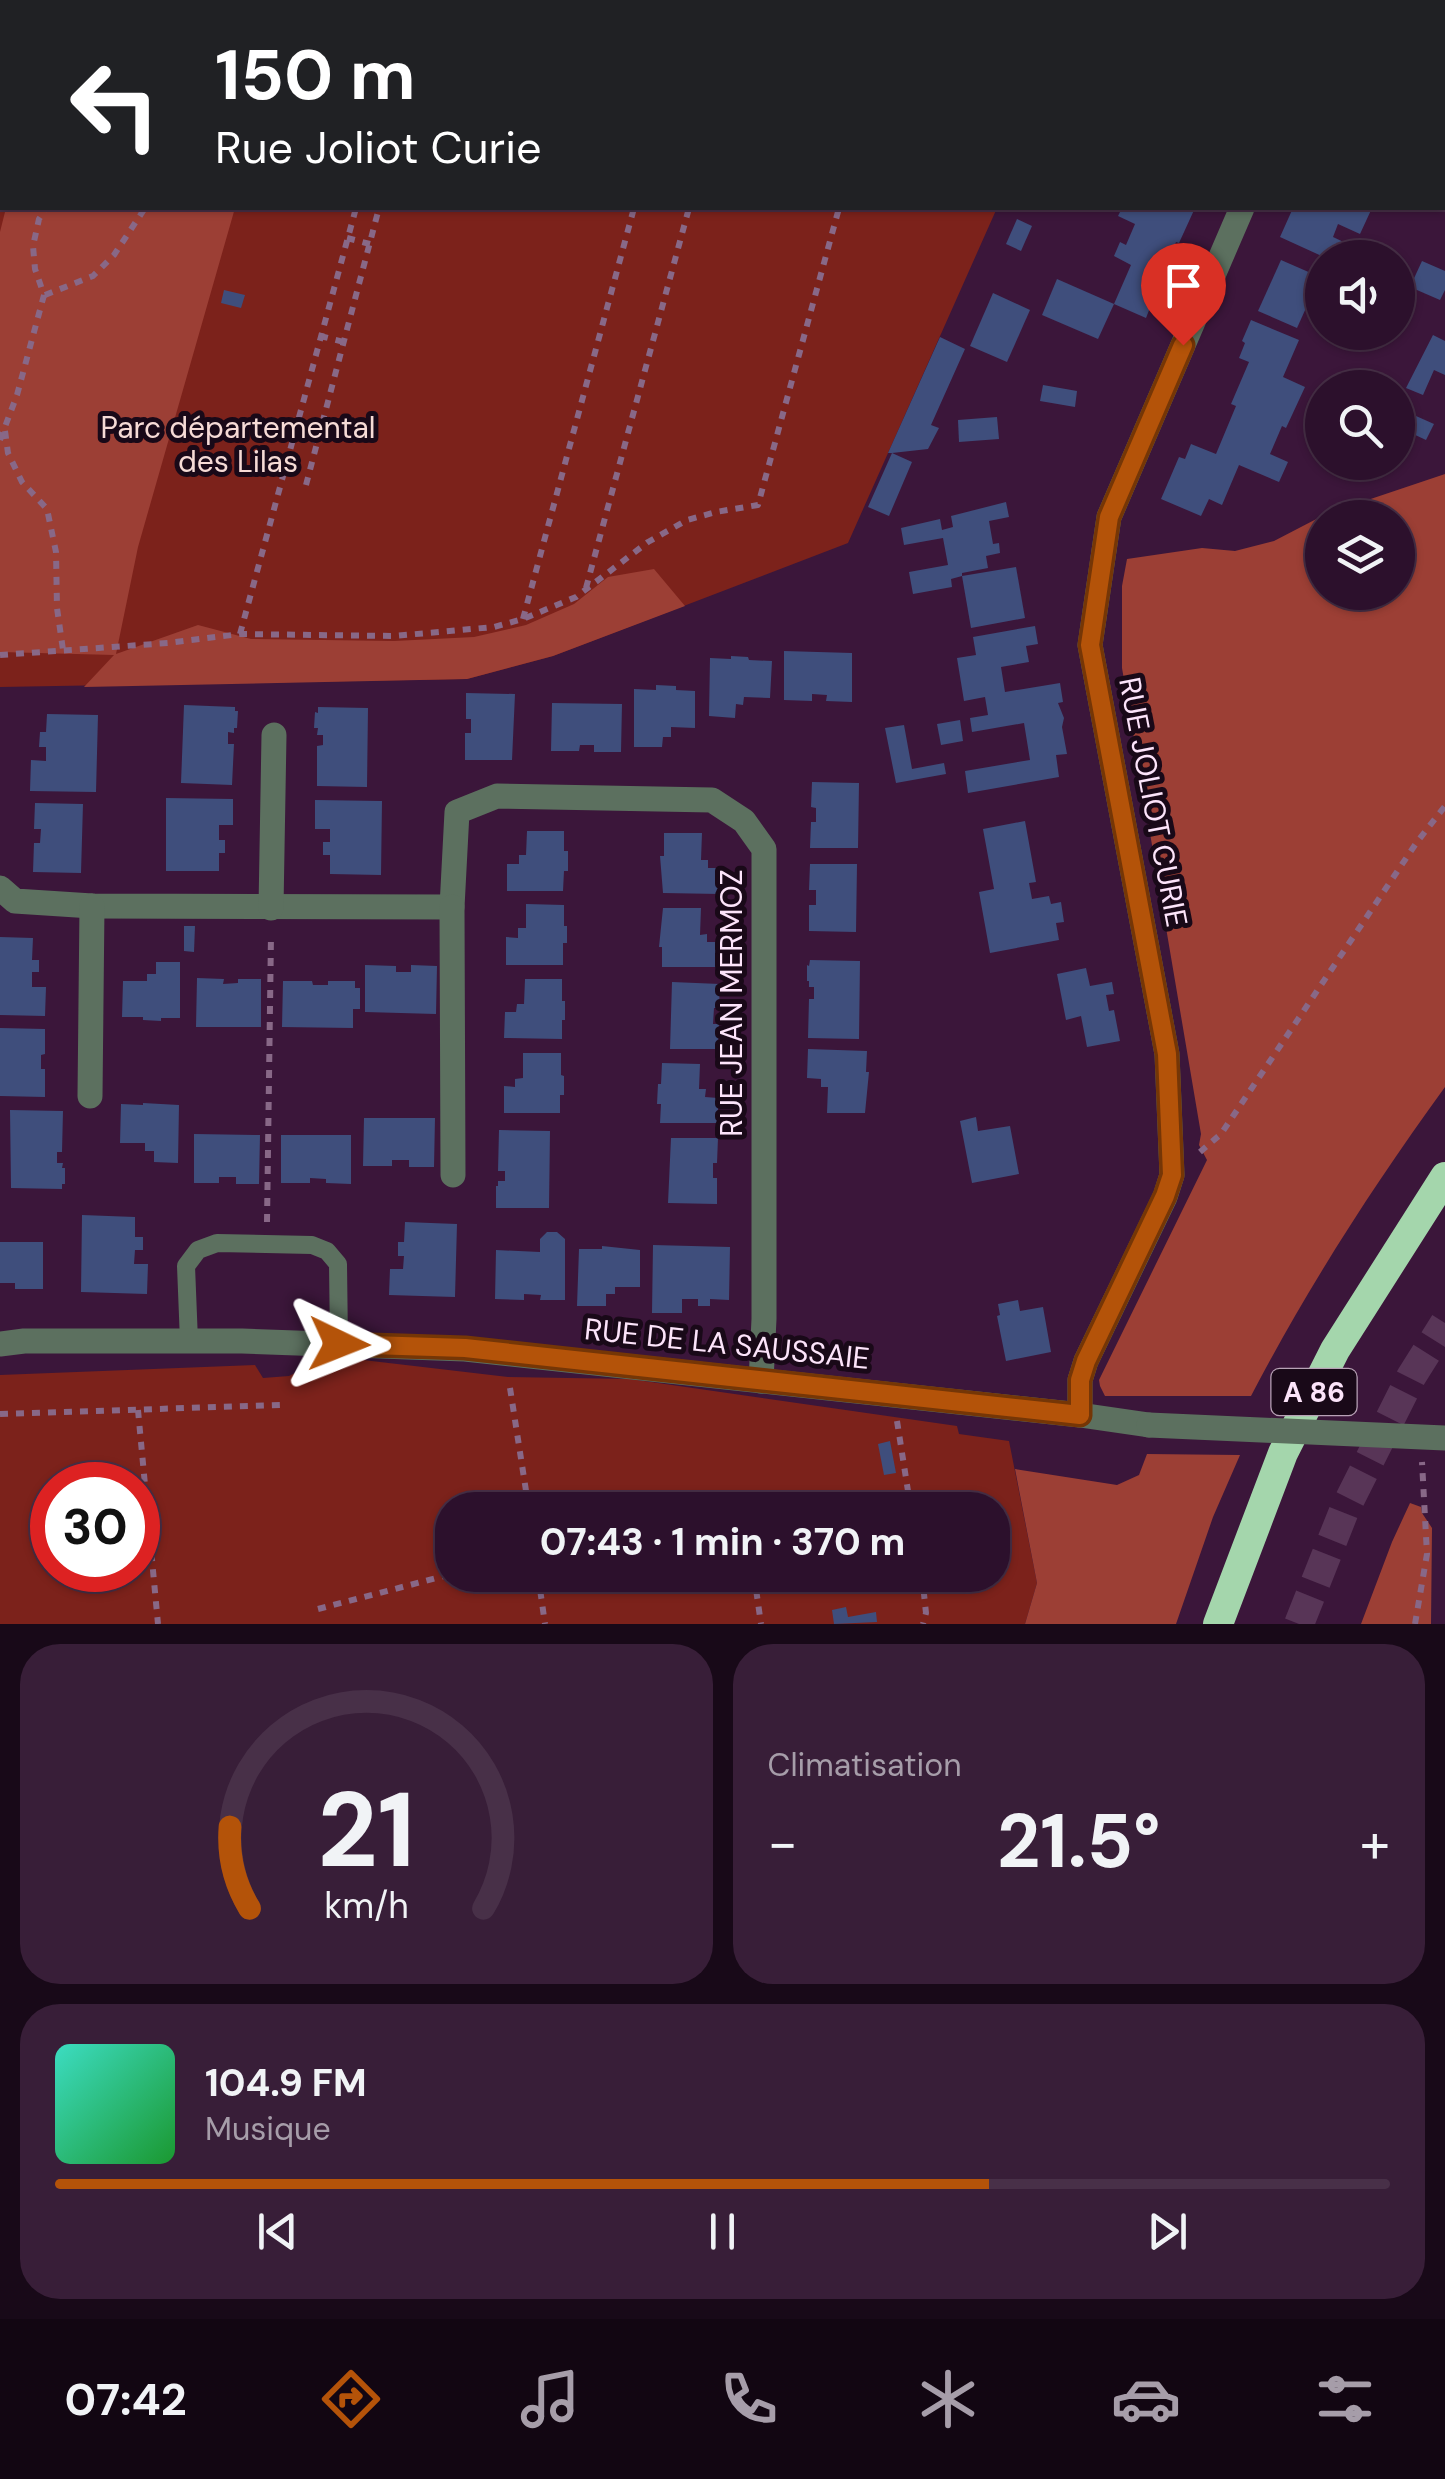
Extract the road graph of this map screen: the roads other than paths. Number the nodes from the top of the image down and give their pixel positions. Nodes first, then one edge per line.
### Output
1 (1241, 210) edge
2 (274, 735) dead end
3 (0, 888) edge
4 (92, 906) junction
5 (452, 907) junction
6 (271, 908) junction
7 (90, 1096) dead end
8 (452, 1175) dead end
9 (1445, 1177) edge
10 (189, 1341) junction
11 (0, 1344) edge
12 (339, 1344) junction
13 (762, 1381) junction
14 (1080, 1415) junction
15 (1433, 1437) edge
16 (1218, 1624) edge

1 - 14 street, RUE JOLIOT CURIE
2 - 6 street
3 - 4 street
4 - 6 street
4 - 7 street
5 - 6 street
5 - 8 street
5 - 13 street, RUE JEAN MERMOZ
9 - 16 highway, A 86
10 - 11 street, RUE DE LA SAUSSAIE
10 - 12 street, RUE DE LA SAUSSAIE
10 - 12 lane
12 - 13 street, RUE DE LA SAUSSAIE
13 - 14 street, RUE DE LA SAUSSAIE
14 - 15 street, RUE DE LA SAUSSAIE, bridge

